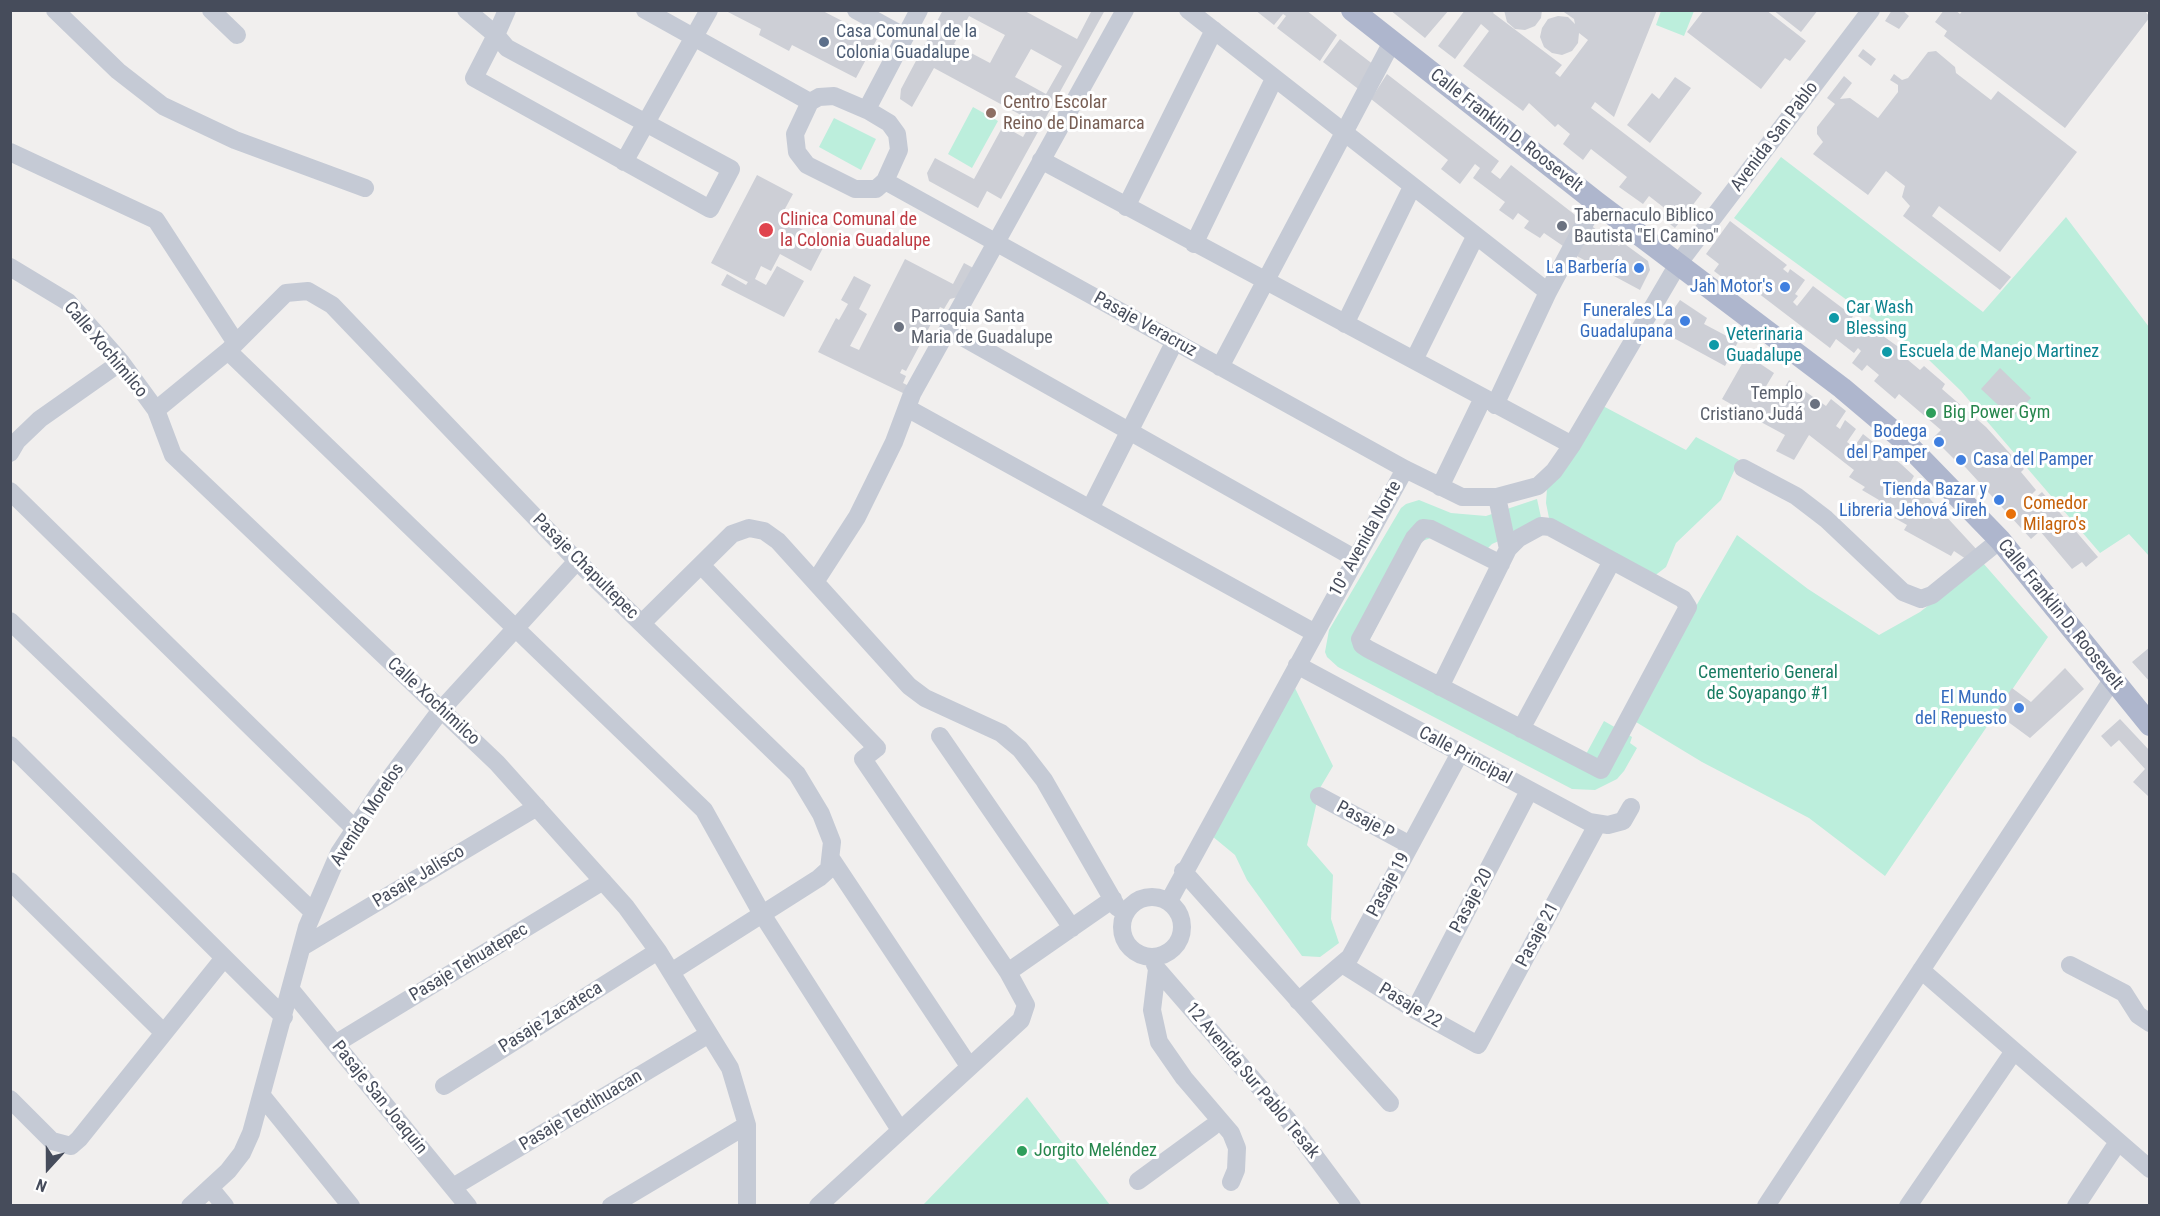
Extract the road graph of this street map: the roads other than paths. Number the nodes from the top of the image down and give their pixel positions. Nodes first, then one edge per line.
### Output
1 (55, 10) edge
2 (212, 10) edge
3 (466, 10) edge
4 (507, 10) edge
5 (645, 10) edge
6 (709, 10) edge
7 (856, 10) edge
8 (919, 10) edge
9 (1125, 10) edge
10 (1188, 10) edge
11 (1352, 10) edge
12 (1871, 10) edge
13 (1214, 30) junction
14 (237, 35) dead end
15 (496, 35) junction
16 (905, 37) junction
17 (694, 38) junction
18 (1392, 42) junction
19 (1274, 79) junction
20 (810, 102) junction
21 (867, 109) junction
22 (645, 123) junction
23 (1344, 133) junction
24 (10, 152) edge
25 (1041, 160) junction
26 (624, 162) junction
27 (885, 181) junction
28 (1412, 187) junction
29 (365, 188) dead end
30 (1596, 202) junction
31 (1126, 207) junction
32 (1475, 237) junction
33 (995, 242) junction
34 (1194, 244) junction
35 (1678, 264) junction
36 (10, 267) edge
37 (1265, 282) junction
38 (1548, 292) junction
39 (1345, 324) junction
40 (948, 329) junction
41 (1175, 341) junction
42 (232, 347) junction
43 (1414, 360) junction
44 (121, 362) junction
45 (1220, 367) junction
46 (1489, 402) junction
47 (907, 408) junction
48 (156, 411) junction
49 (1128, 433) junction
50 (1572, 446) junction
51 (10, 453) edge
52 (1743, 468) dead end
53 (1405, 469) junction
54 (1440, 487) junction
55 (10, 491) edge
56 (1497, 497) junction
57 (1090, 509) junction
58 (2000, 540) junction
59 (1504, 556) junction
60 (1356, 559) junction
61 (577, 561) junction
62 (1612, 561) junction
63 (701, 565) junction
64 (814, 582) junction
65 (10, 621) edge
66 (642, 623) junction
67 (516, 628) junction
68 (1315, 633) junction
69 (1297, 665) junction
70 (2112, 680) junction
71 (1440, 687) junction
72 (441, 710) junction
73 (2150, 725) edge
74 (1521, 729) junction
75 (939, 736) dead end
76 (10, 745) edge
77 (1460, 753) junction
78 (1529, 791) junction
79 (1319, 796) dead end
80 (537, 807) junction
81 (1631, 807) dead end
82 (1597, 825) junction
83 (355, 829) junction
84 (1410, 845) junction
85 (832, 860) junction
86 (1183, 871) junction
87 (10, 880) edge
88 (603, 881) junction
89 (1169, 901) junction
90 (1119, 906) junction
91 (314, 912) junction
92 (762, 914) junction
93 (1072, 928) junction
94 (302, 947) junction
95 (658, 951) junction
96 (224, 958) junction
97 (1154, 963) junction
98 (1342, 964) junction
99 (2070, 965) dead end
100 (1921, 970) junction
101 (671, 972) junction
102 (1008, 972) junction
103 (291, 990) junction
104 (1298, 1001) junction
105 (1415, 1010) junction
106 (284, 1017) junction
107 (2150, 1023) edge
108 (164, 1033) junction
109 (709, 1034) junction
110 (335, 1044) junction
111 (1478, 1046) joint
112 (2014, 1052) junction
113 (969, 1066) junction
114 (444, 1086) dead end
115 (262, 1096) junction
116 (10, 1099) edge
117 (1390, 1103) dead end
118 (747, 1125) junction
119 (1212, 1127) dead end
120 (900, 1130) junction
121 (2118, 1142) junction
122 (2150, 1169) edge
123 (1138, 1181) dead end
124 (1231, 1182) dead end
125 (453, 1187) junction
126 (211, 1189) junction
127 (190, 1206) edge
128 (225, 1206) edge
129 (351, 1206) edge
130 (468, 1206) edge
131 (611, 1206) edge
132 (747, 1206) edge
133 (818, 1206) edge
134 (1352, 1206) edge
135 (1766, 1206) edge
136 (1908, 1206) edge
137 (2076, 1206) edge

1 - 29 street
2 - 14 street
3 - 15 street
4 - 15 street
5 - 17 street
6 - 17 street
7 - 16 street
8 - 16 street
9 - 25 street
10 - 13 street
11 - 18 main road, Calle Franklin D. Roosevelt
12 - 35 street, Avenida San Pablo
13 - 19 street
13 - 31 street
15 - 22 street
15 - 26 street
16 - 21 street
17 - 20 street
17 - 22 street
18 - 23 street
18 - 30 main road, Calle Franklin D. Roosevelt
19 - 23 street
19 - 34 street
20 - 21 street
20 - 27 street
21 - 27 street
22 - 26 street
22 - 26 street
23 - 28 street
23 - 37 street
24 - 42 street
25 - 31 street
25 - 33 street
27 - 33 street, Pasaje Veracruz
28 - 32 street
28 - 39 street
30 - 35 main road, Calle Franklin D. Roosevelt
30 - 38 street
31 - 34 street
32 - 38 street
32 - 43 street
33 - 40 street
33 - 41 street, Pasaje Veracruz
34 - 37 street
35 - 50 street, 10° Avenida Norte
35 - 58 main road, Calle Franklin D. Roosevelt
36 - 44 street, Calle Xochimilco
37 - 39 street
37 - 45 street
38 - 46 street
39 - 43 street
40 - 47 street
40 - 49 street
41 - 45 street, Pasaje Veracruz
41 - 49 street
42 - 48 street, Pasaje Chapultepec
42 - 61 street, Pasaje Chapultepec
42 - 67 street
43 - 46 street
44 - 48 street, Calle Xochimilco
44 - 51 street
45 - 53 street, Pasaje Veracruz
46 - 50 street
46 - 54 street
47 - 57 street
47 - 64 street
48 - 72 street, Calle Xochimilco
49 - 57 street
49 - 60 street
50 - 56 street, 10° Avenida Norte
52 - 58 street
53 - 54 street, 10° Avenida Norte
53 - 60 street, 10° Avenida Norte
54 - 56 street, 10° Avenida Norte
55 - 83 street
56 - 59 street
57 - 68 street
58 - 70 main road, Calle Franklin D. Roosevelt
59 - 62 street
59 - 71 street
59 - 71 street
60 - 68 street, 10° Avenida Norte
61 - 66 street, Pasaje Chapultepec
61 - 67 street, Avenida Morelos
62 - 74 street
62 - 74 street
63 - 64 street
63 - 66 street
63 - 102 street
64 - 90 street
65 - 91 street
66 - 85 street, Pasaje Chapultepec
67 - 72 street, Avenida Morelos
67 - 92 street
68 - 69 street, 10° Avenida Norte
69 - 77 street, Calle Principal
69 - 86 street, 10° Avenida Norte
70 - 73 main road, Calle Franklin D. Roosevelt
70 - 100 street
71 - 74 street
72 - 80 street, Calle Xochimilco
72 - 83 street, Avenida Morelos
75 - 93 street
76 - 96 street
77 - 78 street, Calle Principal
77 - 84 street, Pasaje 19
78 - 82 street, Calle Principal
78 - 105 street, Pasaje 20
79 - 84 street, Pasaje P
80 - 88 street, Calle Xochimilco
80 - 94 street, Pasaje Jalisco
81 - 82 street
82 - 111 street, Pasaje 21
83 - 91 street, Avenida Morelos
84 - 98 street, Pasaje 19
85 - 92 street
85 - 113 street
86 - 89 street, 10° Avenida Norte
86 - 104 street
87 - 108 street
88 - 95 street, Calle Xochimilco
88 - 110 street, Pasaje Tehuatepec
89 - 90 street
89 - 97 street
90 - 93 street
90 - 97 street
91 - 94 street, Avenida Morelos
92 - 101 street
92 - 120 street
93 - 102 street
94 - 103 street, Avenida Morelos
95 - 101 street, Calle Xochimilco
95 - 114 street, Pasaje Zacateca
96 - 106 street
96 - 108 street
97 - 124 street
97 - 134 street, 12 Avenida Sur Pablo Tesak
98 - 104 street, Pasaje 19
98 - 105 street, Pasaje 22
99 - 107 street
100 - 112 street
100 - 135 street
101 - 109 street, Calle Xochimilco
102 - 113 street
103 - 106 street, Avenida Morelos
103 - 110 street, Pasaje San Joaquin
104 - 117 street
105 - 111 street, Pasaje 22
106 - 115 street, Avenida Morelos
108 - 116 street
109 - 118 street, Calle Xochimilco
109 - 125 street, Pasaje Teotihuacan
110 - 125 street, Pasaje San Joaquin
112 - 121 street
112 - 136 street
113 - 120 street
115 - 126 street, Avenida Morelos
115 - 129 street
118 - 131 street
118 - 132 street, Calle Xochimilco
119 - 123 street
120 - 133 street
121 - 122 street
121 - 137 street
125 - 130 street, Pasaje San Joaquin
126 - 127 street, Avenida Morelos
126 - 128 street

